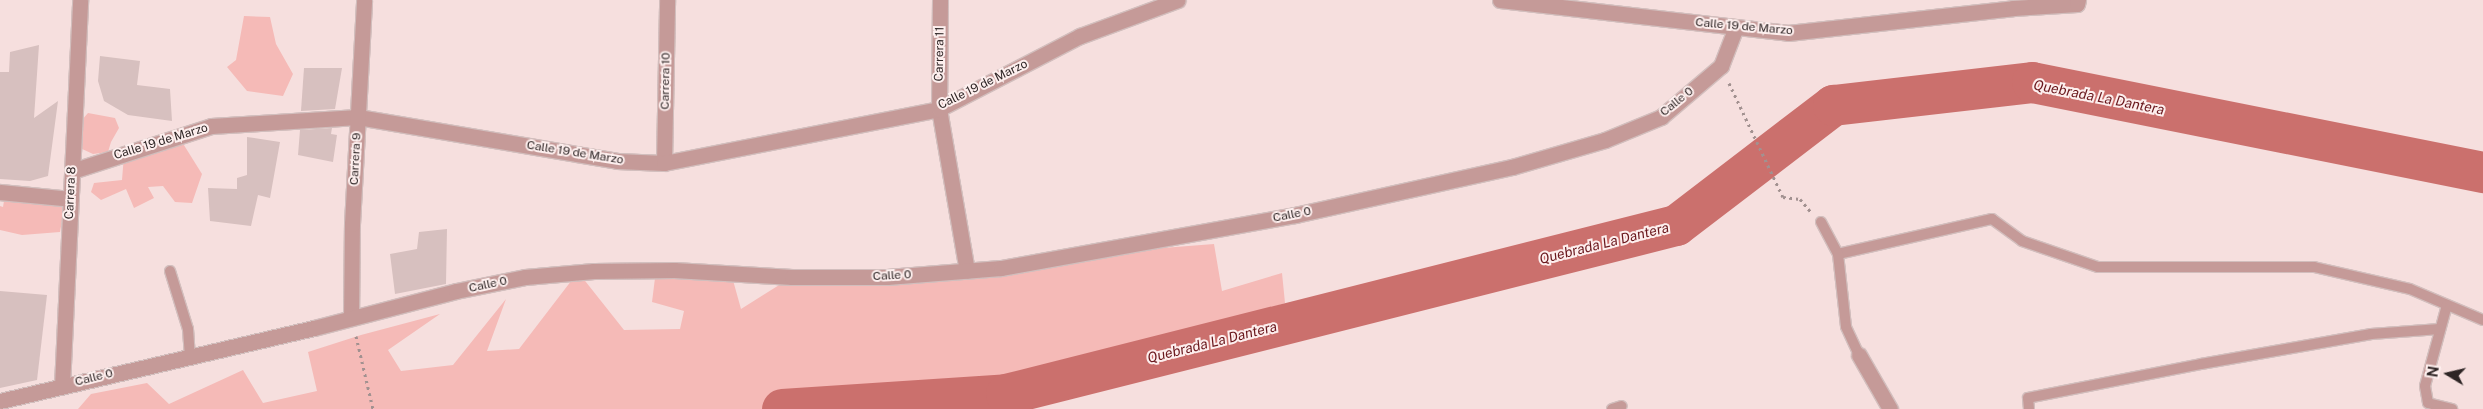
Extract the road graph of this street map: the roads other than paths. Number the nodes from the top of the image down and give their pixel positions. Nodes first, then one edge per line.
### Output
1 (80, 0) edge
2 (364, 0) edge
3 (667, 0) edge
4 (940, 0) edge
5 (1178, 0) edge
6 (1500, 0) edge
7 (1534, 1) edge
8 (2077, 2) edge
9 (1735, 28) junction
10 (939, 108) junction
11 (358, 117) junction
12 (664, 163) junction
13 (72, 171) junction
14 (0, 192) edge
15 (71, 199) junction
16 (1820, 222) road end
17 (1838, 254) junction
18 (170, 271) dead end
19 (967, 271) junction
20 (2447, 306) junction
21 (351, 318) junction
22 (2483, 320) edge
23 (2440, 329) junction
24 (1859, 355) joint
25 (190, 356) junction
26 (62, 386) junction
27 (0, 401) edge
28 (1890, 409) edge
29 (2029, 409) edge
30 (2452, 409) edge

1 - 13 street, Carrera 8
2 - 11 street, Carrera 9
3 - 12 street, Carrera 10
4 - 10 street, Carrera 11
5 - 10 street, Calle 19 de Marzo
6 - 7 street, Calle 19 de Marzo
7 - 9 street, Calle 19 de Marzo
8 - 9 street, Calle 19 de Marzo
9 - 19 street, Calle 0
10 - 12 street, Calle 19 de Marzo
10 - 19 street, Carrera 11
11 - 12 street, Calle 19 de Marzo
11 - 13 street, Calle 19 de Marzo
11 - 21 street, Carrera 9
13 - 15 street, Carrera 8
14 - 15 street
15 - 26 street, Carrera 8
16 - 17 lane
17 - 20 lane
17 - 24 lane
18 - 25 lane
19 - 21 street, Calle 0
20 - 22 lane
20 - 23 lane
21 - 25 street, Calle 0
23 - 29 lane
23 - 30 lane
24 - 28 street
25 - 26 street, Calle 0
26 - 27 street, Calle 0

